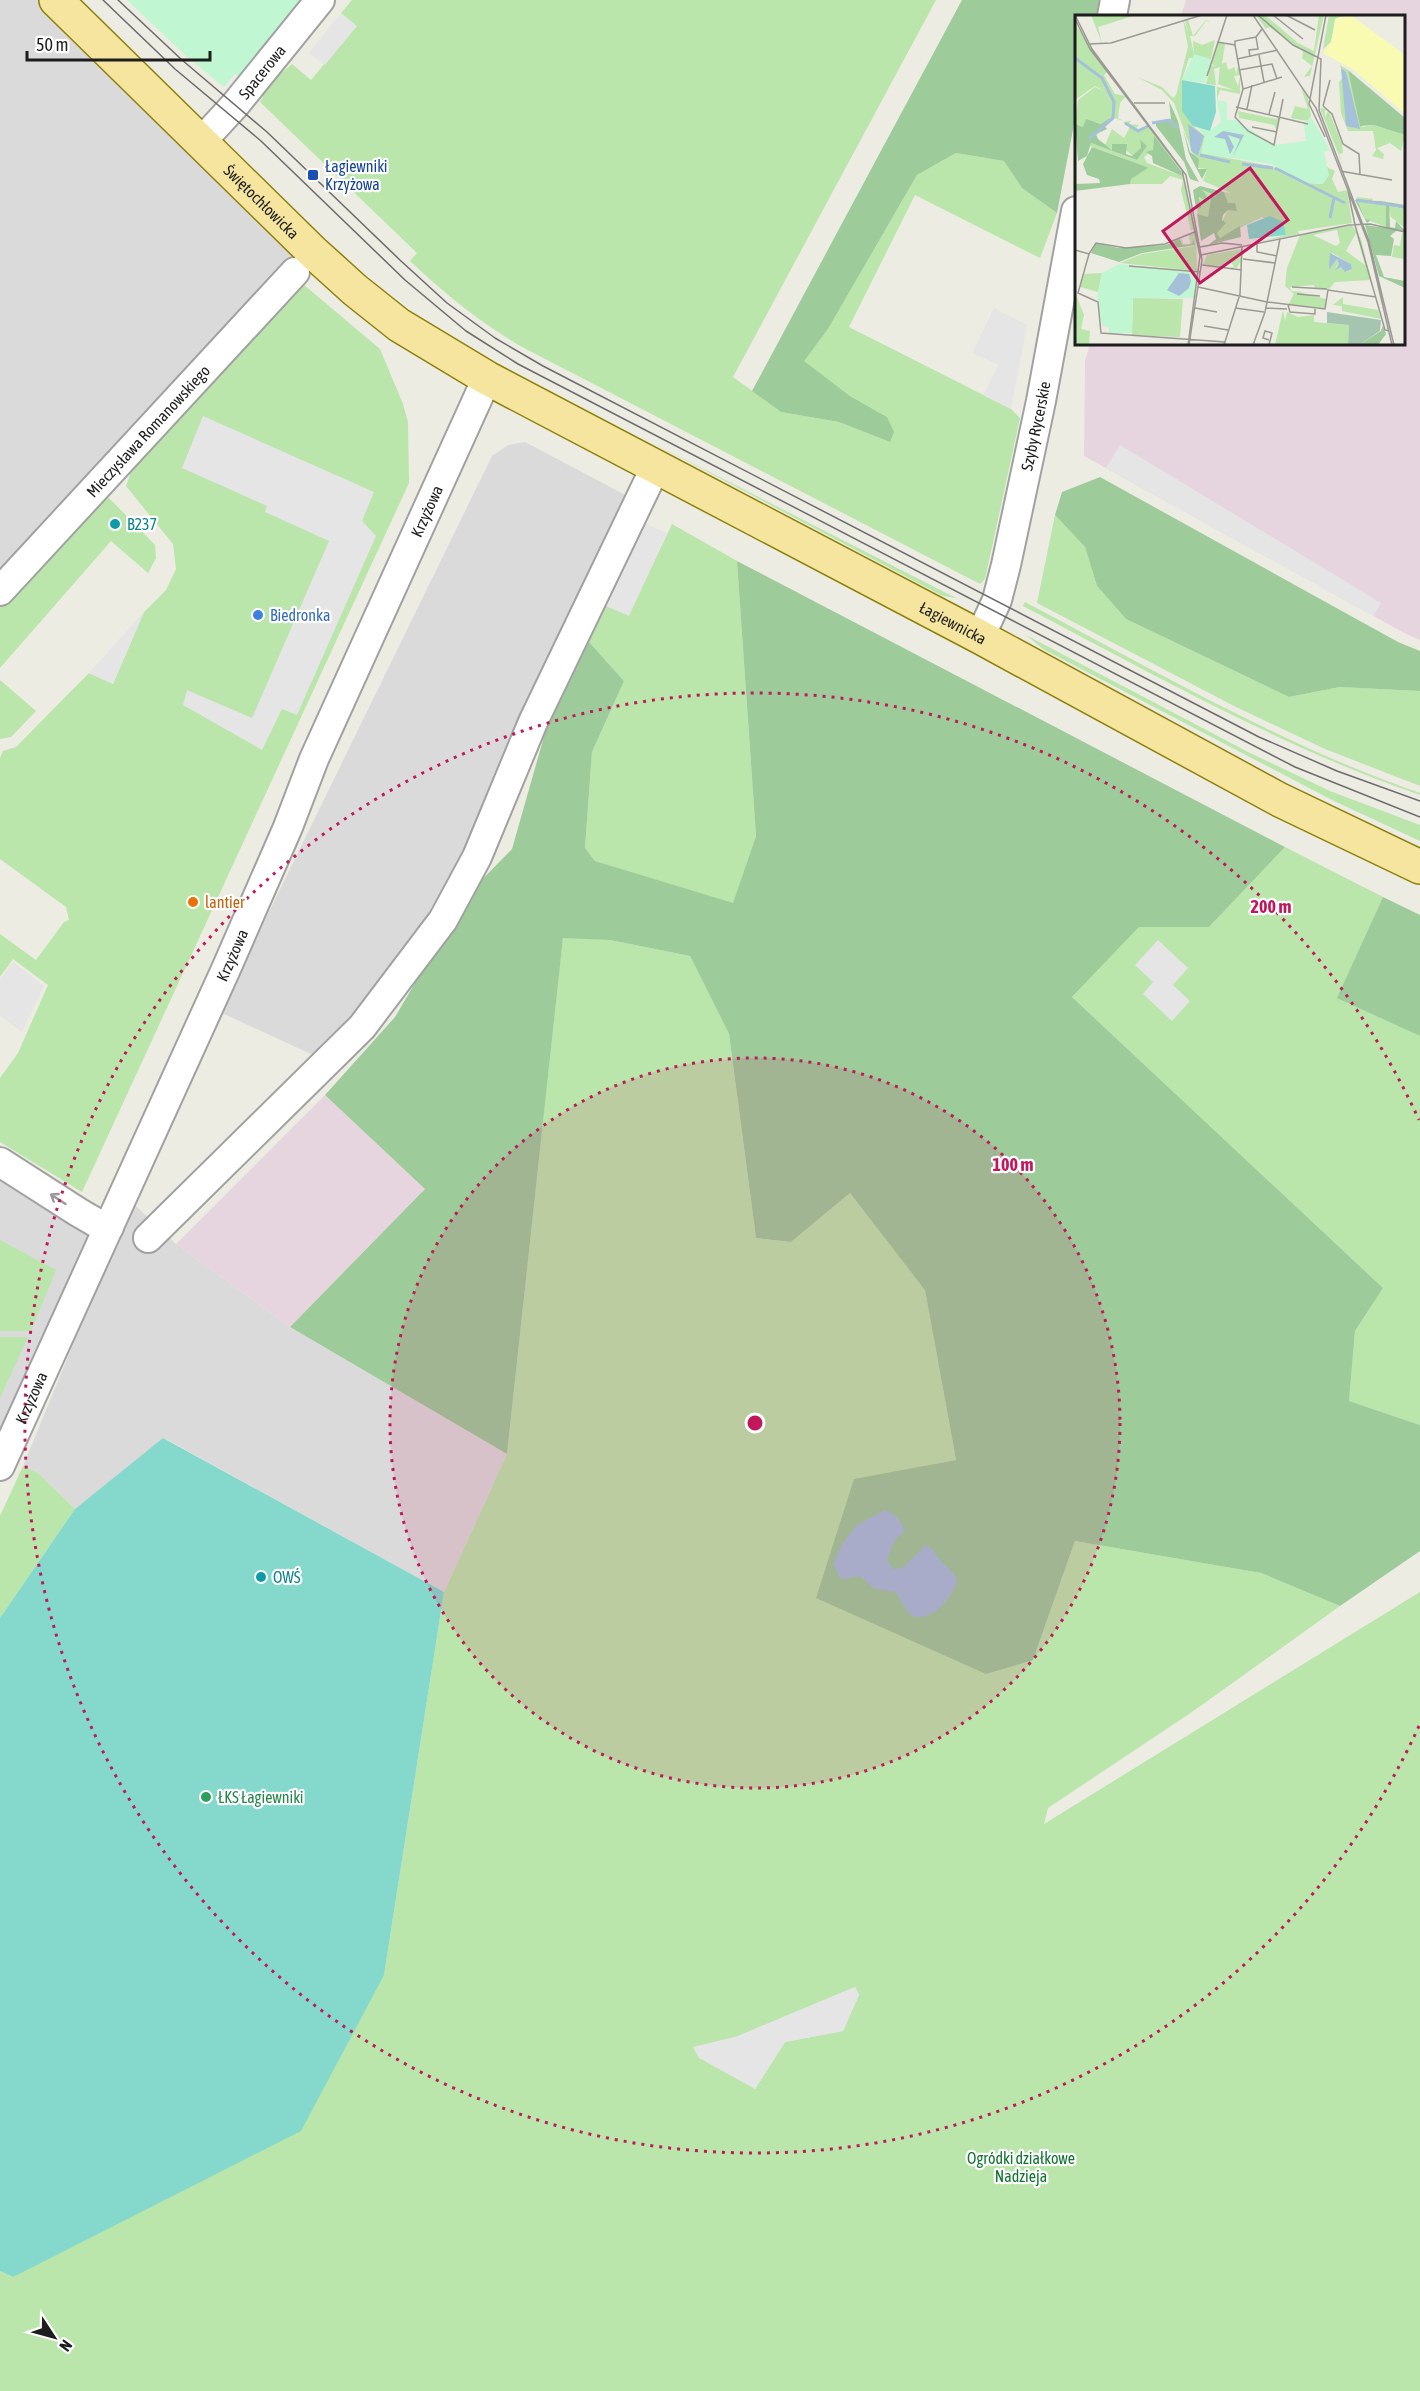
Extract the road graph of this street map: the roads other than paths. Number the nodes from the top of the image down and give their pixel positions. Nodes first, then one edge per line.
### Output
1 (56, 0) edge
2 (320, 0) edge
3 (1115, 0) edge
4 (1112, 15) edge
5 (201, 142) junction
6 (1075, 222) edge
7 (295, 272) dead end
8 (487, 378) junction
9 (656, 466) junction
10 (0, 591) edge
11 (980, 636) junction
12 (1420, 867) edge
13 (0, 1162) edge
14 (109, 1227) junction
15 (148, 1238) dead end
16 (0, 1466) edge

1 - 5 main road, Świętochłowicka
2 - 5 street, Spacerowa
3 - 4 street
5 - 8 main road, Świętochłowicka
6 - 11 street, Szyby Rycerskie
7 - 10 street, Mieczysława Romanowskiego
8 - 9 main road, Łagiewnicka
8 - 14 street, Krzyżowa
9 - 11 main road, Łagiewnicka
9 - 15 street
11 - 12 main road, Łagiewnicka
14 -> 13 street
14 - 16 street, Krzyżowa

